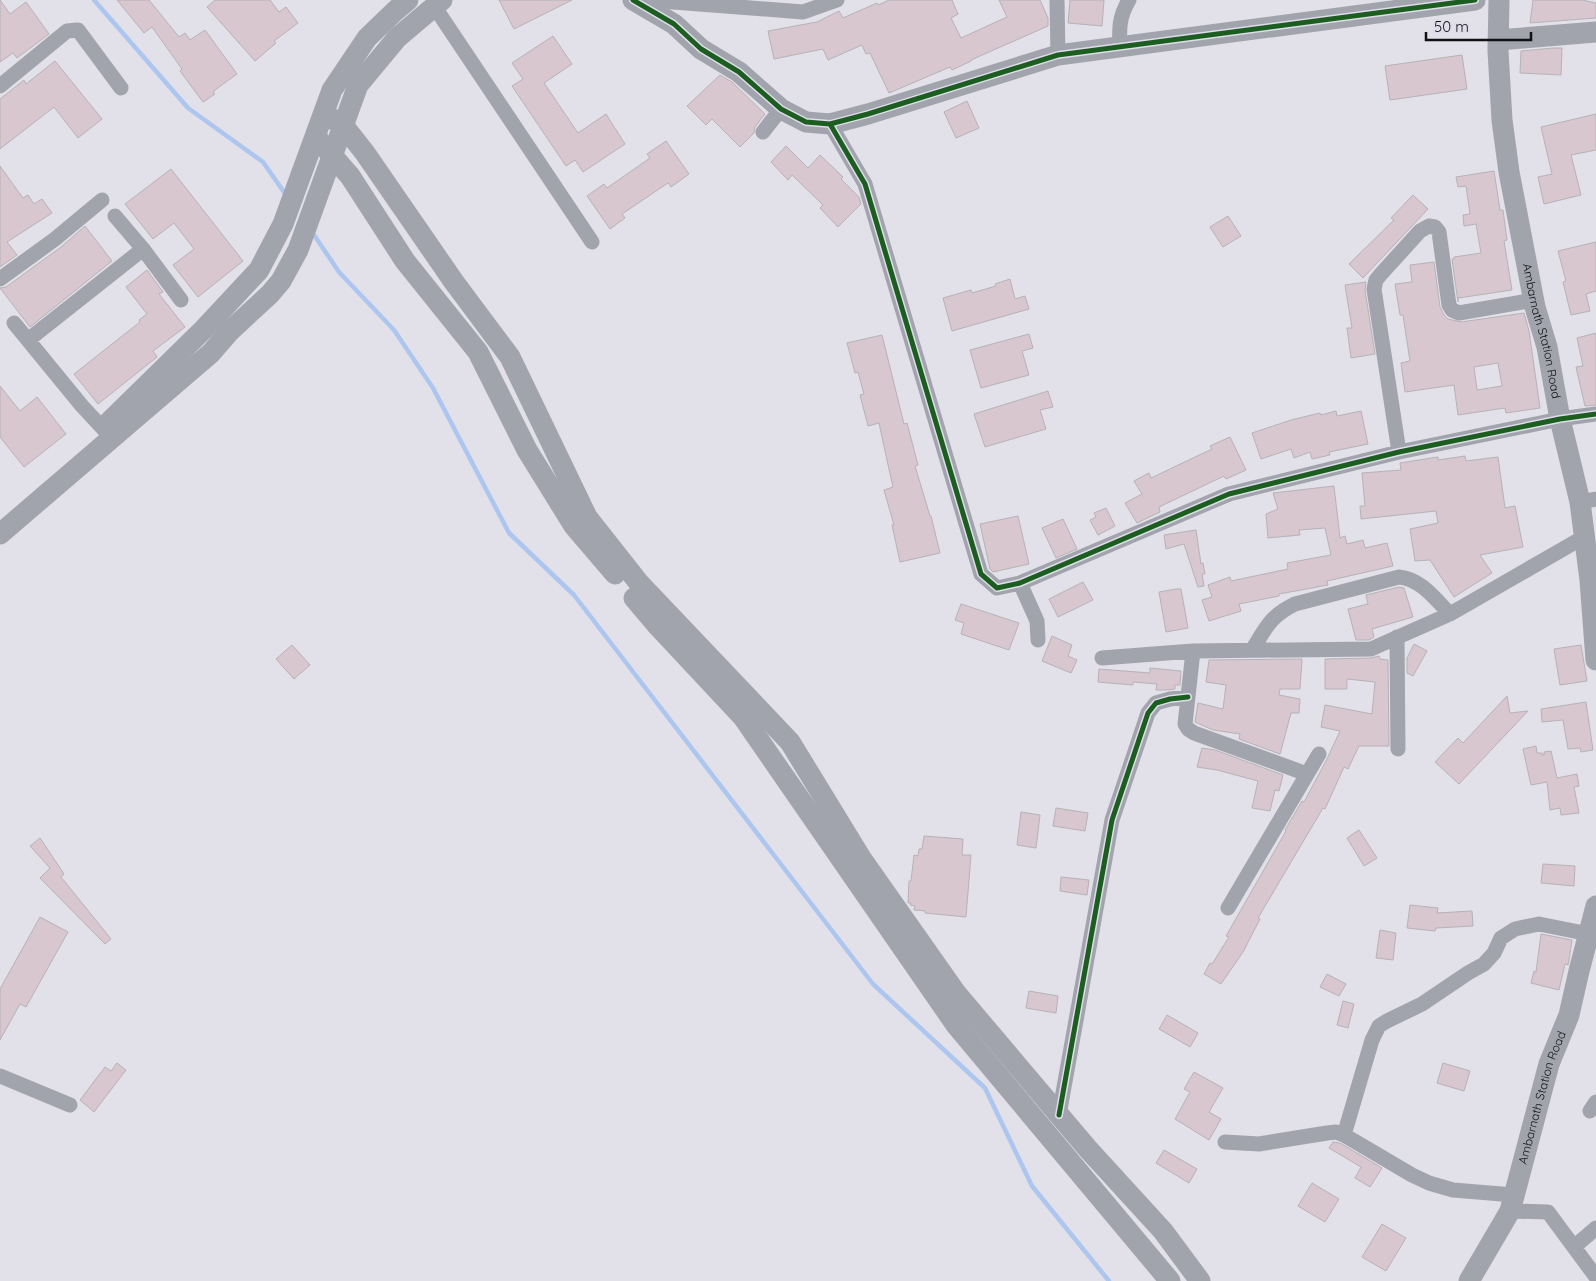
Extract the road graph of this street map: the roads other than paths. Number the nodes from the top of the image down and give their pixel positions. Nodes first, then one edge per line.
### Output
1 (408, 0) edge
2 (838, 0) edge
3 (1057, 0) edge
4 (1129, 0) edge
5 (1475, 0) edge
6 (1499, 0) edge
7 (637, 2) edge
8 (438, 3) edge
9 (1596, 32) edge
10 (1498, 40) junction
11 (1120, 47) junction
12 (1058, 55) junction
13 (0, 86) edge
14 (121, 88) dead end
15 (781, 109) junction
16 (324, 114) junction
17 (830, 124) junction
18 (343, 125) junction
19 (763, 132) dead end
20 (312, 147) junction
21 (329, 164) junction
22 (102, 200) dead end
23 (115, 216) dead end
24 (592, 242) dead end
25 (143, 249) junction
26 (0, 279) edge
27 (181, 300) dead end
28 (1534, 300) junction
29 (14, 324) dead end
30 (28, 340) junction
31 (1596, 414) edge
32 (1560, 419) junction
33 (107, 433) junction
34 (1399, 452) junction
35 (1588, 501) edge
36 (0, 515) edge
37 (0, 534) edge
38 (1590, 539) edge
39 (1020, 583) junction
40 (1450, 614) junction
41 (1397, 637) junction
42 (1038, 640) dead end
43 (1252, 650) junction
44 (1193, 651) junction
45 (1102, 658) dead end
46 (1596, 660) edge
47 (1188, 698) junction
48 (1398, 750) dead end
49 (1319, 754) dead end
50 (1307, 774) junction
51 (1596, 906) edge
52 (1228, 908) dead end
53 (1589, 934) junction
54 (0, 1076) edge
55 (70, 1104) dead end
56 (1059, 1115) junction
57 (1344, 1135) junction
58 (1225, 1142) dead end
59 (1512, 1203) junction
60 (1596, 1228) edge
61 (1574, 1247) junction
62 (1596, 1277) edge
63 (1170, 1281) edge
64 (1200, 1281) edge
65 (1469, 1281) edge

1 - 16 main road
2 - 7 street
3 - 12 street
4 - 11 street
5 - 11 main road
6 - 10 main road, Ambarnath Station Road
7 - 15 main road
8 - 18 main road
8 - 24 street
9 - 10 main road
10 - 28 main road, Ambarnath Station Road
11 - 12 main road
12 - 17 main road
13 - 14 street
15 - 17 main road
15 - 19 street
16 - 18 main road
16 - 20 main road
17 - 39 street
18 - 21 main road
18 - 56 main road
20 - 21 main road
20 - 33 main road
21 - 33 main road
21 - 63 main road
22 - 26 street
23 - 25 street
25 - 27 street
25 - 30 street
28 - 32 main road, Ambarnath Station Road
28 - 34 street
29 - 30 street
30 - 33 street
31 - 32 street
32 - 34 street
32 - 35 main road, Ambarnath Station Road
33 - 36 main road
33 - 37 main road
34 - 39 street
35 - 38 main road, Ambarnath Station Road
38 - 40 street
38 - 46 main road, Ambarnath Station Road
39 - 42 street
40 - 41 street
40 - 43 street
41 - 43 street
41 - 48 street
43 - 44 street
44 - 45 street
44 - 47 street
47 - 50 street
47 - 56 street
49 - 50 street
50 - 52 street
51 - 53 main road, Ambarnath Station Road
53 - 57 street
53 - 59 main road, Ambarnath Station Road
54 - 55 street
56 - 64 main road
57 - 58 street
57 - 59 street
59 - 61 street
59 - 65 main road, Ambarnath Station Road
60 - 61 street
61 - 62 street

